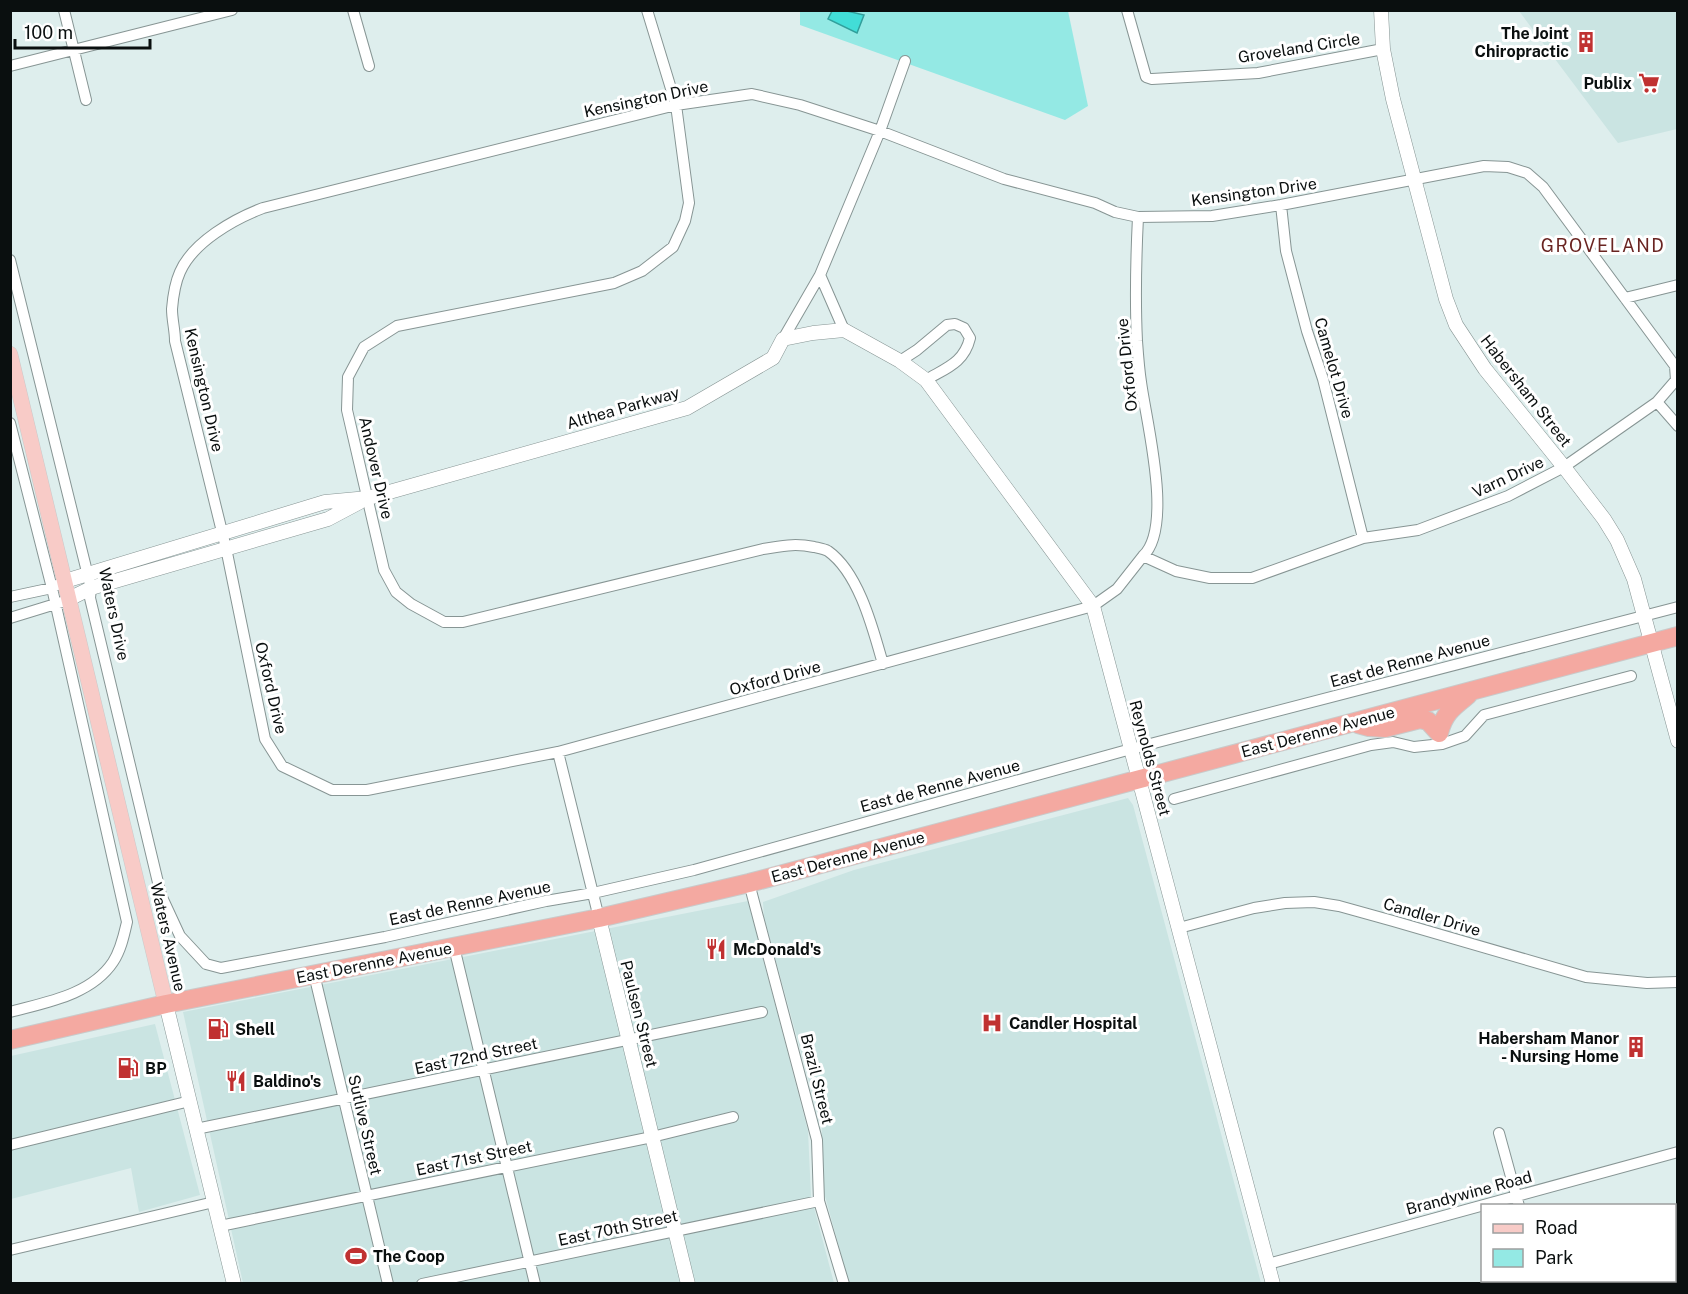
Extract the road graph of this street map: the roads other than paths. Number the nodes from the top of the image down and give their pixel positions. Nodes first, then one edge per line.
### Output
1 (64, 10) edge
2 (232, 10) edge
3 (353, 10) edge
4 (647, 10) edge
5 (1127, 10) edge
6 (1382, 10) edge
7 (74, 49) junction
8 (1383, 49) junction
9 (905, 61) dead end
10 (10, 66) edge
11 (369, 66) dead end
12 (86, 100) dead end
13 (676, 105) junction
14 (880, 131) junction
15 (1413, 180) junction
16 (1281, 205) junction
17 (1138, 217) junction
18 (10, 260) edge
19 (820, 275) junction
20 (1677, 285) edge
21 (1624, 298) junction
22 (844, 330) junction
23 (783, 339) junction
24 (10, 354) edge
25 (900, 361) junction
26 (926, 380) junction
27 (1657, 402) junction
28 (10, 423) edge
29 (1677, 426) edge
30 (1564, 467) junction
31 (368, 498) junction
32 (222, 534) junction
33 (1364, 538) junction
34 (226, 548) junction
35 (1143, 556) junction
36 (90, 582) junction
37 (58, 584) junction
38 (10, 597) edge
39 (62, 602) junction
40 (1093, 606) junction
41 (1677, 607) edge
42 (1644, 616) junction
43 (10, 618) edge
44 (1677, 636) edge
45 (1651, 644) junction
46 (883, 664) junction
47 (1632, 676) dead end
48 (1472, 691) junction
49 (1353, 722) junction
50 (1677, 741) edge
51 (1131, 749) junction
52 (558, 752) junction
53 (1139, 779) junction
54 (1174, 799) dead end
55 (749, 883) junction
56 (593, 893) junction
57 (599, 918) junction
58 (1179, 928) junction
59 (454, 947) junction
60 (206, 964) joint
61 (314, 974) junction
62 (1677, 982) edge
63 (166, 1004) junction
64 (10, 1012) edge
65 (762, 1012) dead end
66 (10, 1040) edge
67 (629, 1040) junction
68 (484, 1070) junction
69 (344, 1099) junction
70 (190, 1101) junction
71 (733, 1117) dead end
72 (196, 1129) junction
73 (1499, 1133) dead end
74 (652, 1137) junction
75 (10, 1145) edge
76 (1677, 1152) edge
77 (507, 1167) junction
78 (367, 1196) junction
79 (1517, 1201) edge
80 (214, 1202) junction
81 (819, 1202) junction
82 (1481, 1210) edge
83 (220, 1226) junction
84 (675, 1231) junction
85 (10, 1250) edge
86 (530, 1261) junction
87 (1268, 1264) junction
88 (234, 1284) edge
89 (388, 1284) edge
90 (422, 1284) edge
91 (535, 1284) edge
92 (688, 1284) edge
93 (844, 1284) edge
94 (1273, 1284) edge

1 - 7 street
2 - 7 street
3 - 11 street
4 - 13 street, Andover Drive
5 - 8 street, Groveland Circle
6 - 8 street, Habersham Street
7 - 10 street
7 - 12 street
8 - 15 street, Habersham Street
9 - 14 street, Althea Parkway
13 - 14 street, Kensington Drive
13 - 31 street, Andover Drive
13 - 32 street, Kensington Drive
14 - 17 street, Kensington Drive
14 - 19 street, Althea Parkway
15 - 16 street, Kensington Drive
15 - 21 street, Varn Drive
15 - 30 street, Habersham Street
16 - 17 street, Kensington Drive
16 - 33 street, Camelot Drive
17 - 35 street, Oxford Drive
18 - 36 street, Waters Drive
19 - 22 street
19 - 23 street, Althea Parkway
20 - 21 street
21 - 27 street, Varn Drive
22 - 23 street
22 - 25 street, Reynolds Street
23 - 31 street, Althea Parkway
24 - 37 main road
25 - 26 street, Reynolds Street
25 - 26 street
26 - 40 street, Reynolds Street
27 - 29 street
27 - 30 street, Varn Drive
28 - 37 street
30 - 33 street, Varn Drive
30 - 42 street, Habersham Street
31 - 32 street, Althea Parkway
31 - 34 street, Althea Parkway
31 - 46 street, Andover Drive
32 - 34 street, Kensington Drive
32 - 36 street, Althea Parkway
33 - 35 street, Varn Drive
34 - 36 street, Althea Parkway
34 - 52 street, Oxford Drive
35 - 40 street, Oxford Drive
36 - 37 street, Althea Parkway
36 - 39 street, Althea Parkway
36 - 60 street, Waters Drive
37 - 38 street, Althea Parkway
37 - 39 main road
39 - 43 street, Althea Parkway
39 - 63 main road, Waters Avenue
39 - 64 street
40 - 46 street, Oxford Drive
40 - 51 street, Reynolds Street
41 - 42 street, East de Renne Avenue
42 - 45 street, Habersham Street
42 - 51 street, East de Renne Avenue
44 - 45 highway, East Derenne Avenue
45 - 48 highway, East Derenne Avenue
45 - 50 street, Habersham Street
46 - 52 street, Oxford Drive
47 - 54 street
48 - 49 highway, East Derenne Avenue
48 - 49 highway
49 - 53 highway, East Derenne Avenue
51 - 53 street, Reynolds Street
51 - 56 street, East de Renne Avenue
52 - 56 street, Paulsen Street
53 - 55 highway, East Derenne Avenue
53 - 58 street, Reynolds Street
55 - 57 highway, East Derenne Avenue
55 - 81 street, Brazil Street
56 - 57 street, Paulsen Street
56 - 60 street, East de Renne Avenue
57 - 59 highway, East Derenne Avenue
57 - 67 street, Paulsen Street
58 - 62 street, Candler Drive
58 - 87 street, Reynolds Street
59 - 61 highway, East Derenne Avenue
59 - 68 street
61 - 63 highway, East Derenne Avenue
61 - 69 street, Sutlive Street
63 - 66 highway, East Derenne Avenue
63 - 70 street, Waters Avenue
65 - 67 street, East 72nd Street
67 - 68 street, East 72nd Street
67 - 74 street, Paulsen Street
68 - 69 street, East 72nd Street
68 - 77 street
69 - 72 street, East 72nd Street
69 - 78 street, Sutlive Street
70 - 72 street, Waters Avenue
70 - 75 street
71 - 74 street, East 71st Street
72 - 80 street, Waters Avenue
73 - 79 street
74 - 77 street, East 71st Street
74 - 84 street, Paulsen Street
76 - 79 street, Brandywine Road
77 - 78 street, East 71st Street
77 - 86 street
78 - 83 street, East 71st Street
78 - 89 street, Sutlive Street
80 - 83 street, Waters Avenue
80 - 85 street
81 - 84 street, East 70th Street
81 - 93 street, Brazil Street
82 - 87 street, Brandywine Road
83 - 88 street, Waters Avenue
84 - 86 street, East 70th Street
84 - 92 street, Paulsen Street
86 - 90 street, East 70th Street
86 - 91 street
87 - 94 street, Reynolds Street

